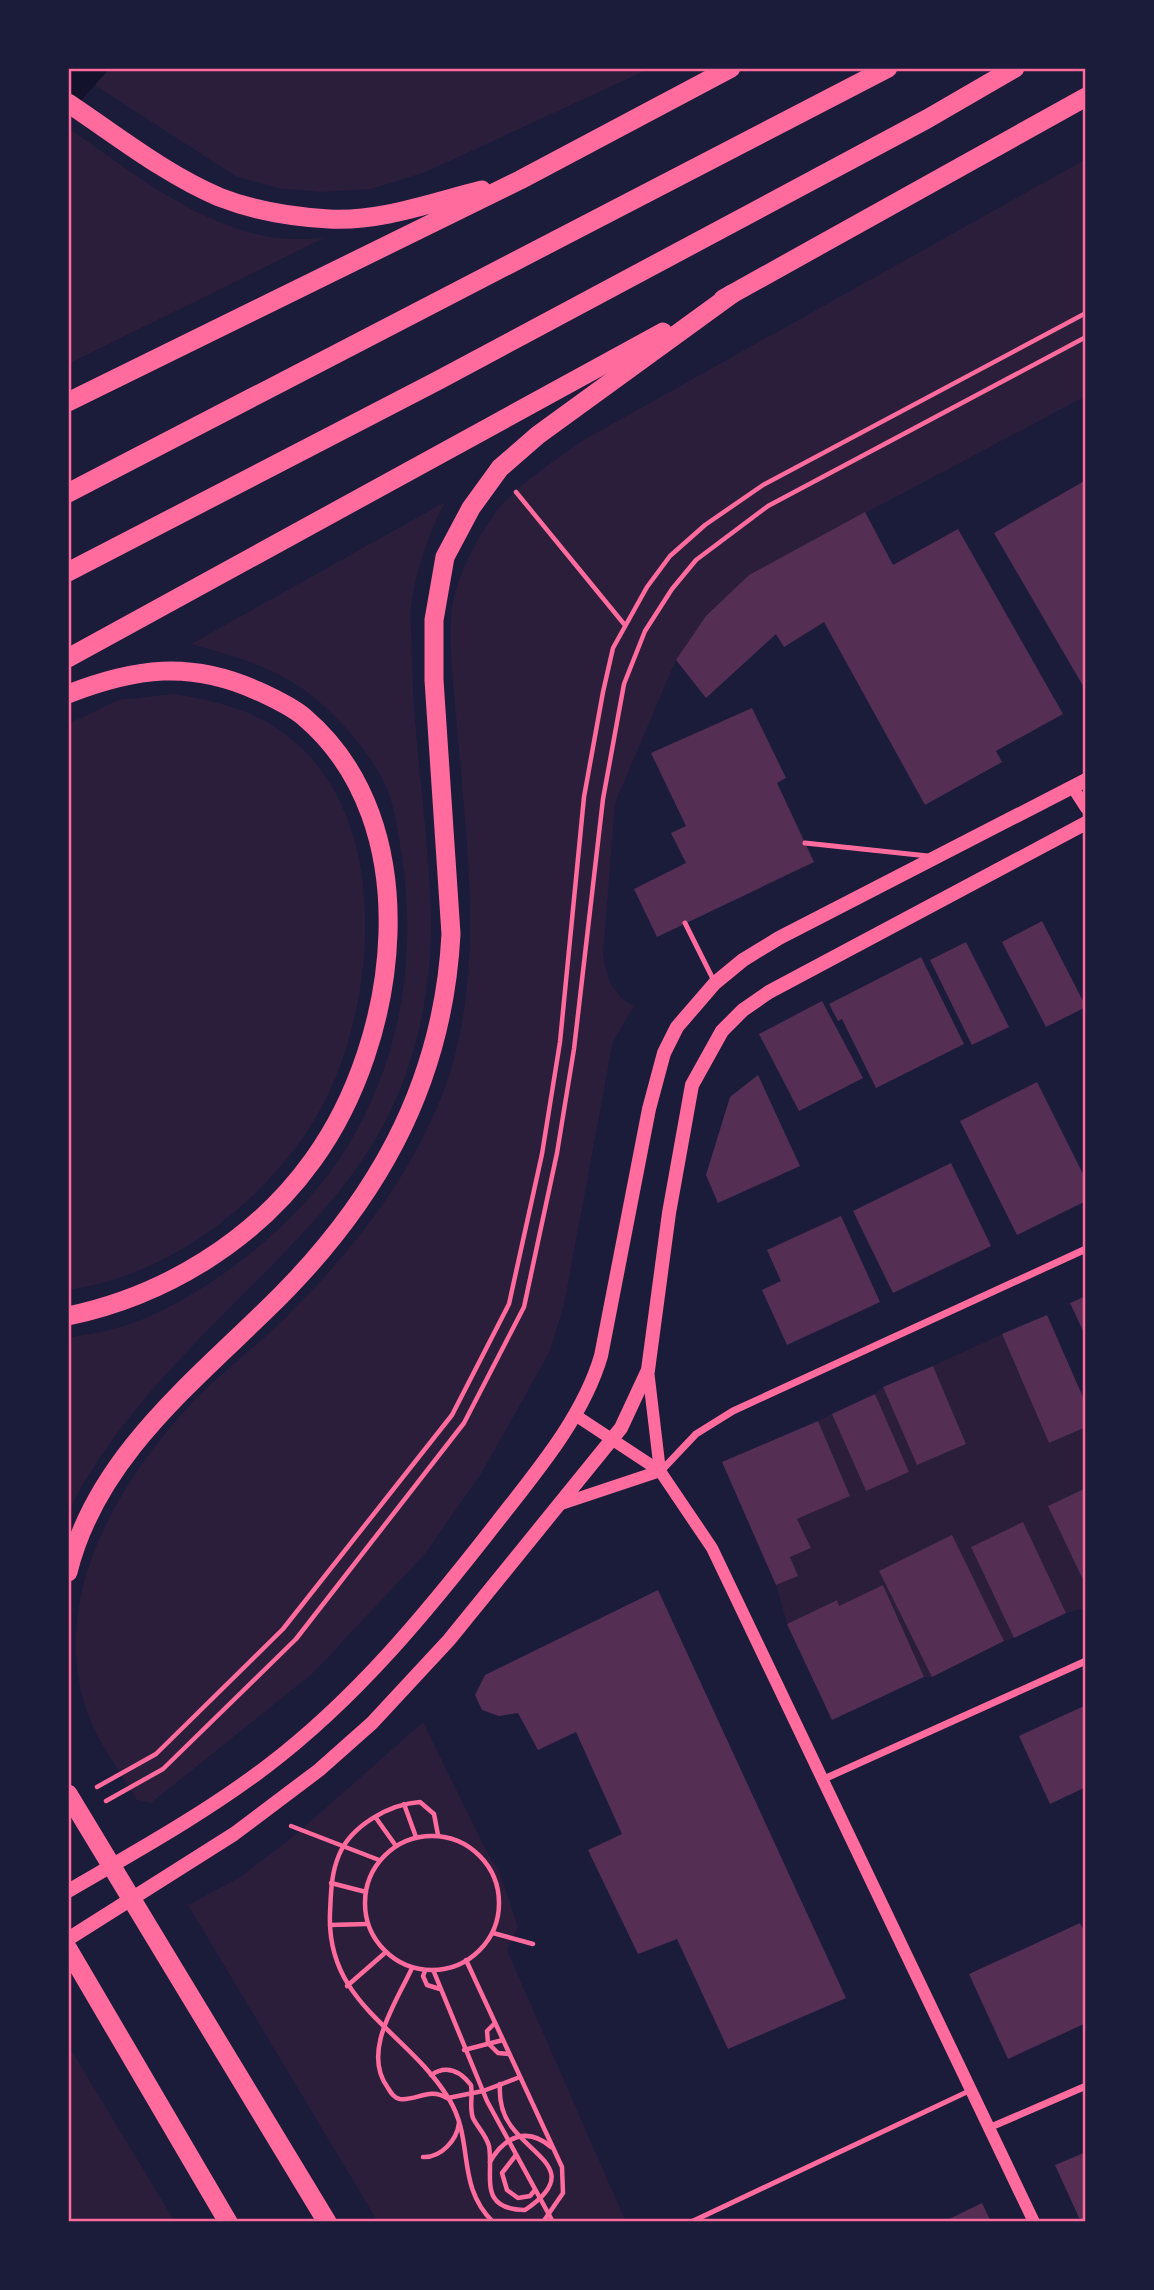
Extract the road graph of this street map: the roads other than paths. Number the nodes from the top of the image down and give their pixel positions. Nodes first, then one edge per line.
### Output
1 (731, 68) edge
2 (888, 68) edge
3 (1015, 68) edge
4 (1086, 97) edge
5 (71, 106) edge
6 (520, 180) junction
7 (732, 294) junction
8 (68, 402) edge
9 (68, 493) edge
10 (68, 572) edge
11 (68, 659) edge
12 (68, 694) edge
13 (1079, 784) edge
14 (1086, 808) edge
15 (1086, 823) edge
16 (805, 843) dead end
17 (938, 858) junction
18 (685, 923) dead end
19 (715, 983) junction
20 (1086, 1249) edge
21 (68, 1316) edge
22 (648, 1370) junction
23 (575, 1415) junction
24 (612, 1439) junction
25 (660, 1471) junction
26 (561, 1504) junction
27 (68, 1572) edge
28 (1086, 1661) edge
29 (824, 1779) junction
30 (68, 1794) edge
31 (68, 1891) edge
32 (68, 1939) edge
33 (68, 1949) edge
34 (1086, 2086) edge
35 (972, 2089) junction
36 (991, 2127) junction
37 (228, 2222) edge
38 (327, 2222) edge
39 (691, 2222) edge
40 (1034, 2222) edge

1 - 6 highway
2 - 9 highway
3 - 10 highway
4 - 7 highway
5 - 6 highway
6 - 8 highway
7 - 11 highway
7 - 27 highway
12 - 21 highway
13 - 14 street
13 - 17 main road
15 - 22 main road
16 - 17 lane
17 - 19 main road
18 - 19 lane
19 - 23 main road
20 - 25 street
22 - 24 main road
22 - 25 street
23 - 24 street
23 - 31 main road
24 - 25 street
24 - 26 main road
25 - 26 street
25 - 29 street
26 - 32 main road
28 - 29 street
29 - 35 street
30 - 38 highway
33 - 37 highway
34 - 36 street
35 - 36 street
35 - 39 lane
36 - 40 street

